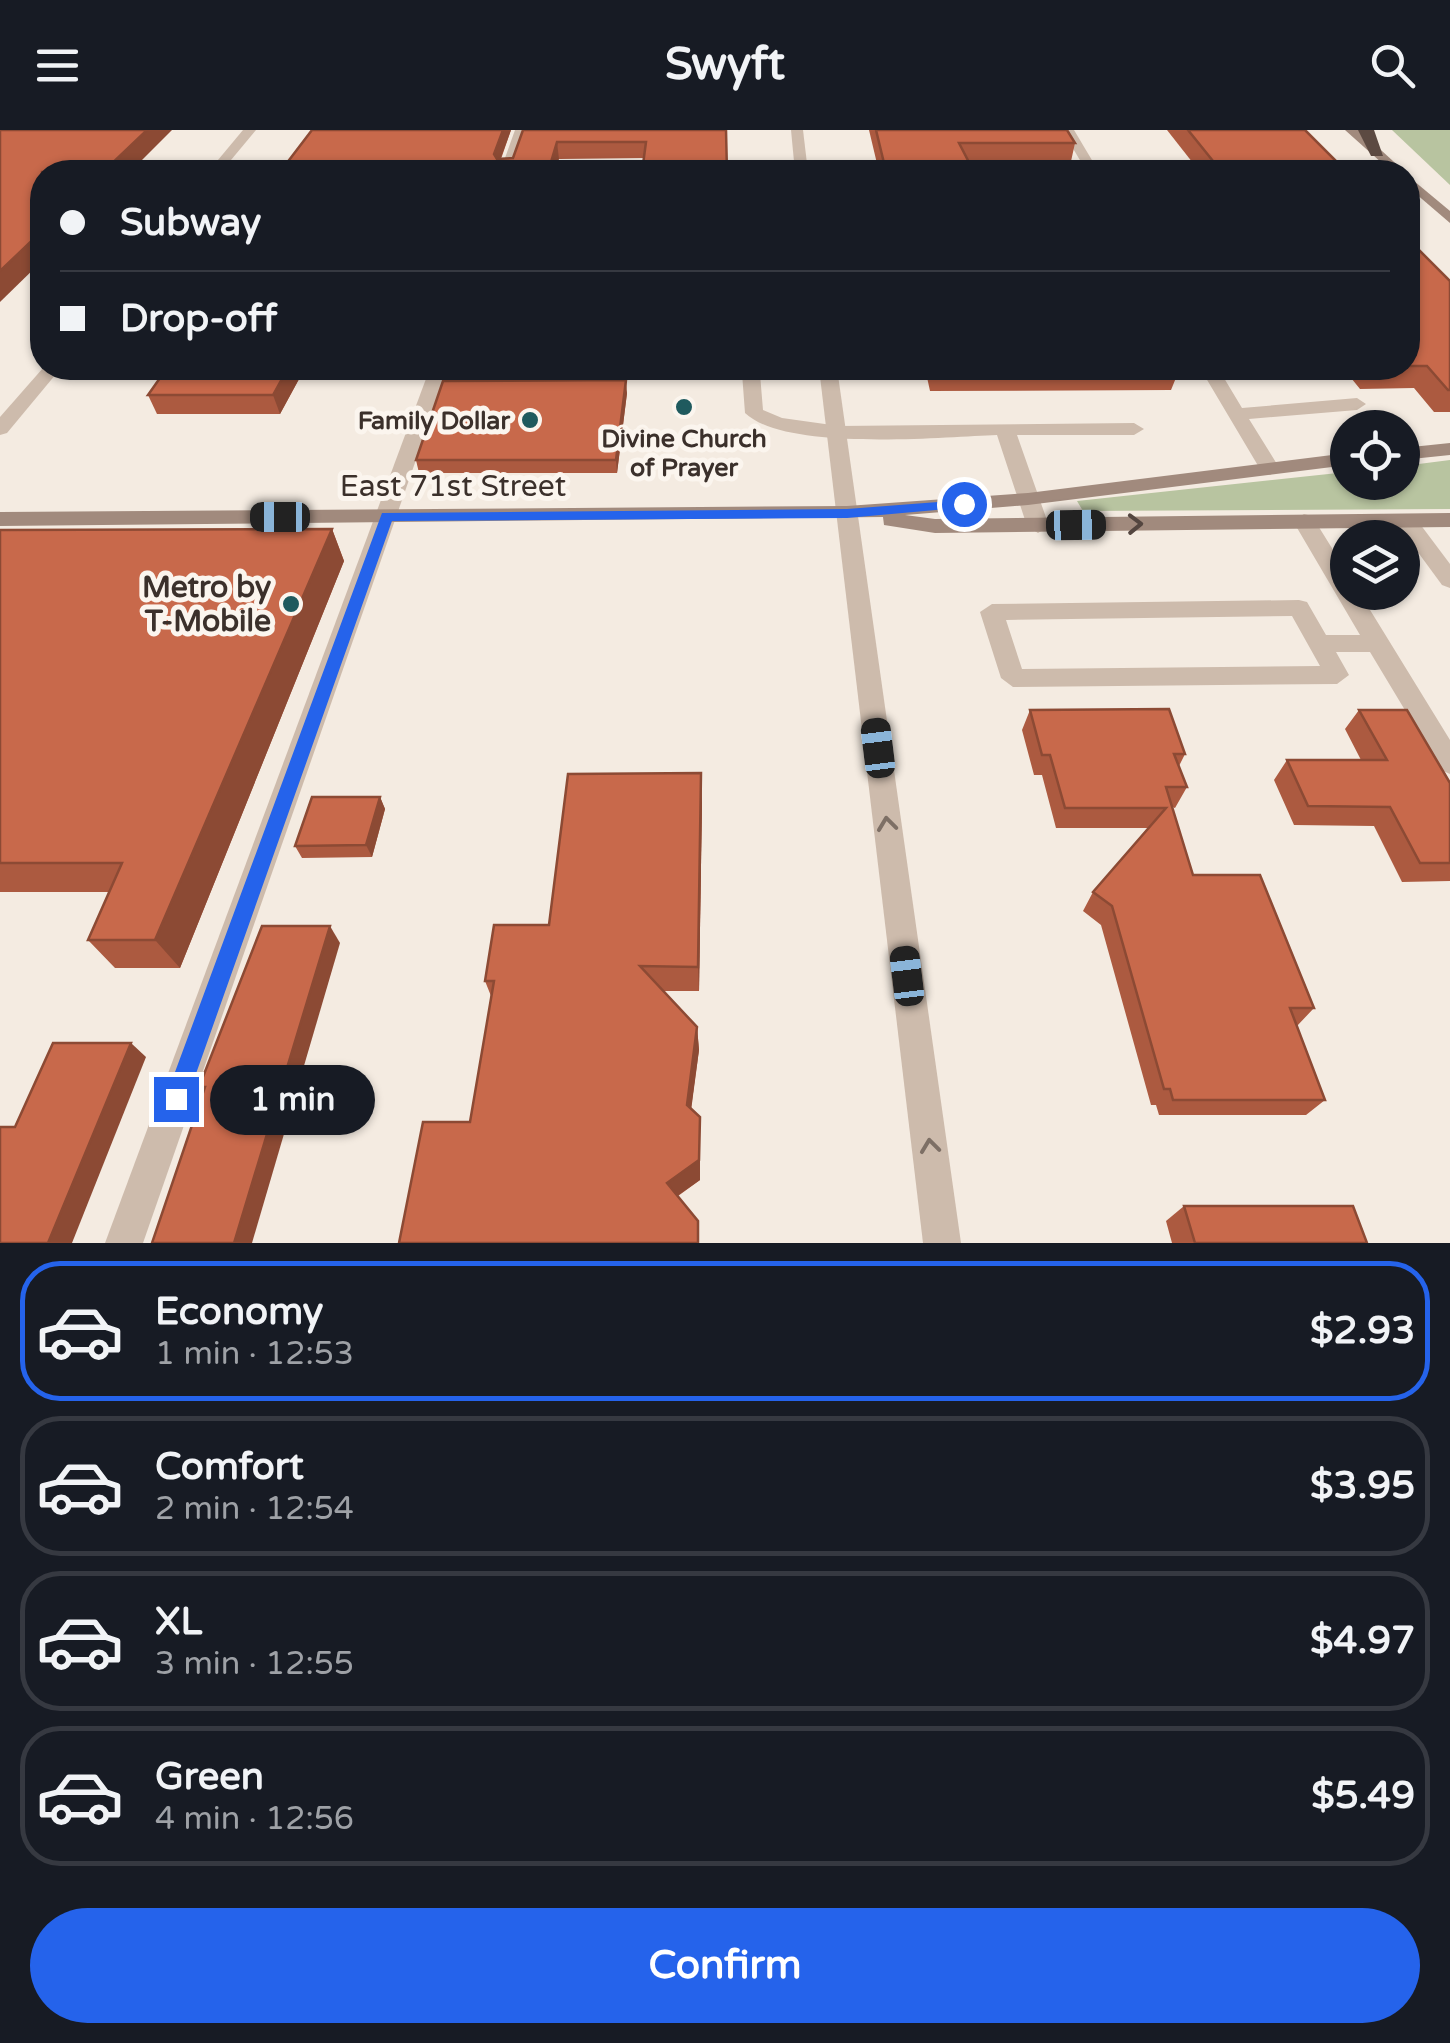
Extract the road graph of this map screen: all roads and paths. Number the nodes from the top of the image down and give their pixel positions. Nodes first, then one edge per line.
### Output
1 (250, 130) edge
2 (521, 130) edge
3 (796, 130) edge
4 (1068, 130) edge
5 (1352, 130) edge
6 (1366, 130) edge
7 (1377, 152) junction
8 (224, 160) edge
9 (510, 160) edge
10 (800, 160) edge
11 (1086, 160) edge
12 (1386, 160) edge
13 (1420, 191) edge
14 (1450, 219) edge
15 (42, 380) edge
16 (434, 380) edge
17 (751, 380) edge
18 (830, 380) edge
19 (1217, 380) edge
20 (1358, 404) dead end
21 (1237, 414) junction
22 (0, 429) edge
23 (1005, 429) junction
24 (1134, 429) dead end
25 (836, 431) junction
26 (1450, 449) edge
27 (1420, 452) edge
28 (1330, 461) edge
29 (1270, 469) junction
30 (1028, 498) junction
31 (847, 514) junction
32 (387, 516) junction
33 (0, 519) edge
34 (1420, 520) edge
35 (1450, 520) edge
36 (1304, 521) junction
37 (1330, 521) edge
38 (1038, 526) junction
39 (1420, 539) edge
40 (1450, 580) edge
41 (1378, 643) junction
42 (1320, 644) junction
43 (1450, 763) edge
44 (124, 1243) edge
45 (942, 1243) edge

1 - 8 street
2 - 9 street
3 - 10 street
4 - 11 street
5 - 7 main road
6 - 7 highway
7 - 12 main road
13 - 14 main road
15 - 22 street
16 - 32 street
17 - 25 street
18 - 25 street
19 - 21 street
20 - 21 street
21 - 29 street
23 - 24 street
23 - 25 street
23 - 30 street
25 - 31 street
26 - 27 main road
28 - 29 main road, East 71st Street
29 - 30 main road, East 71st Street
30 - 31 main road, East 71st Street
30 - 38 street
31 - 32 main road, East 71st Street
31 - 38 main road, East 71st Street
45 -> 31 street
32 - 33 main road, East 71st Street
32 - 44 street
34 - 35 main road, East 71st Street
36 - 37 main road, East 71st Street
38 -> 36 main road, East 71st Street
36 - 41 street
39 - 40 street
41 - 42 street
41 - 43 street
42 - 42 street

